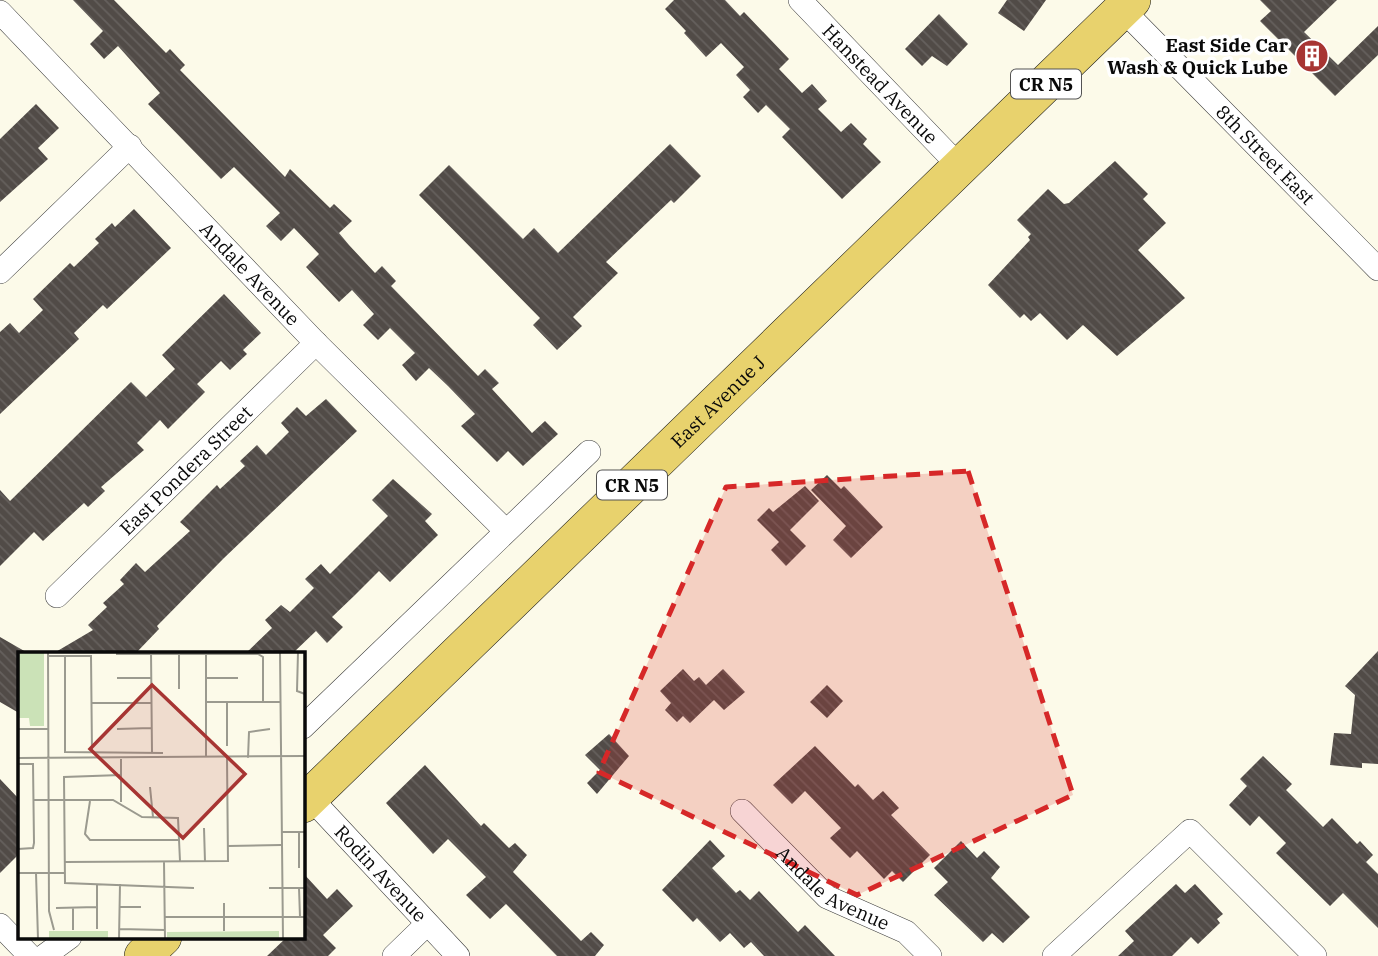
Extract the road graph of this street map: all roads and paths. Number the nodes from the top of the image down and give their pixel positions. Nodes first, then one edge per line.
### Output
1 (800, 0) edge
2 (1127, 5) edge
3 (0, 12) edge
4 (130, 146) junction
5 (960, 167) junction
6 (1378, 269) edge
7 (0, 272) edge
8 (316, 343) junction
9 (589, 452) dead end
10 (505, 530) junction
11 (57, 596) dead end
12 (304, 726) edge
13 (305, 797) edge
14 (742, 811) dead end
15 (427, 924) junction
16 (0, 925) edge
17 (66, 939) edge
18 (161, 939) edge
19 (30, 956) edge
20 (44, 956) edge
21 (143, 956) edge
22 (394, 956) edge
23 (458, 956) edge
24 (930, 956) edge
25 (1054, 956) edge
26 (1315, 956) edge

1 - 5 street, Hanstead Avenue
2 - 5 main road, East Avenue J / CR N5
2 - 6 street, 8th Street East
3 - 4 street, Andale Avenue
4 - 7 street
4 - 8 street, Andale Avenue
5 - 13 main road, East Avenue J / CR N5
8 - 10 street, Andale Avenue
8 - 11 street, East Pondera Street
9 - 10 street
10 - 12 street
13 - 15 street, Rodin Avenue
14 - 24 street, Andale Avenue
15 - 22 street
15 - 23 street, Rodin Avenue
16 - 19 street
17 - 20 street
18 - 21 main road
25 - 26 street

